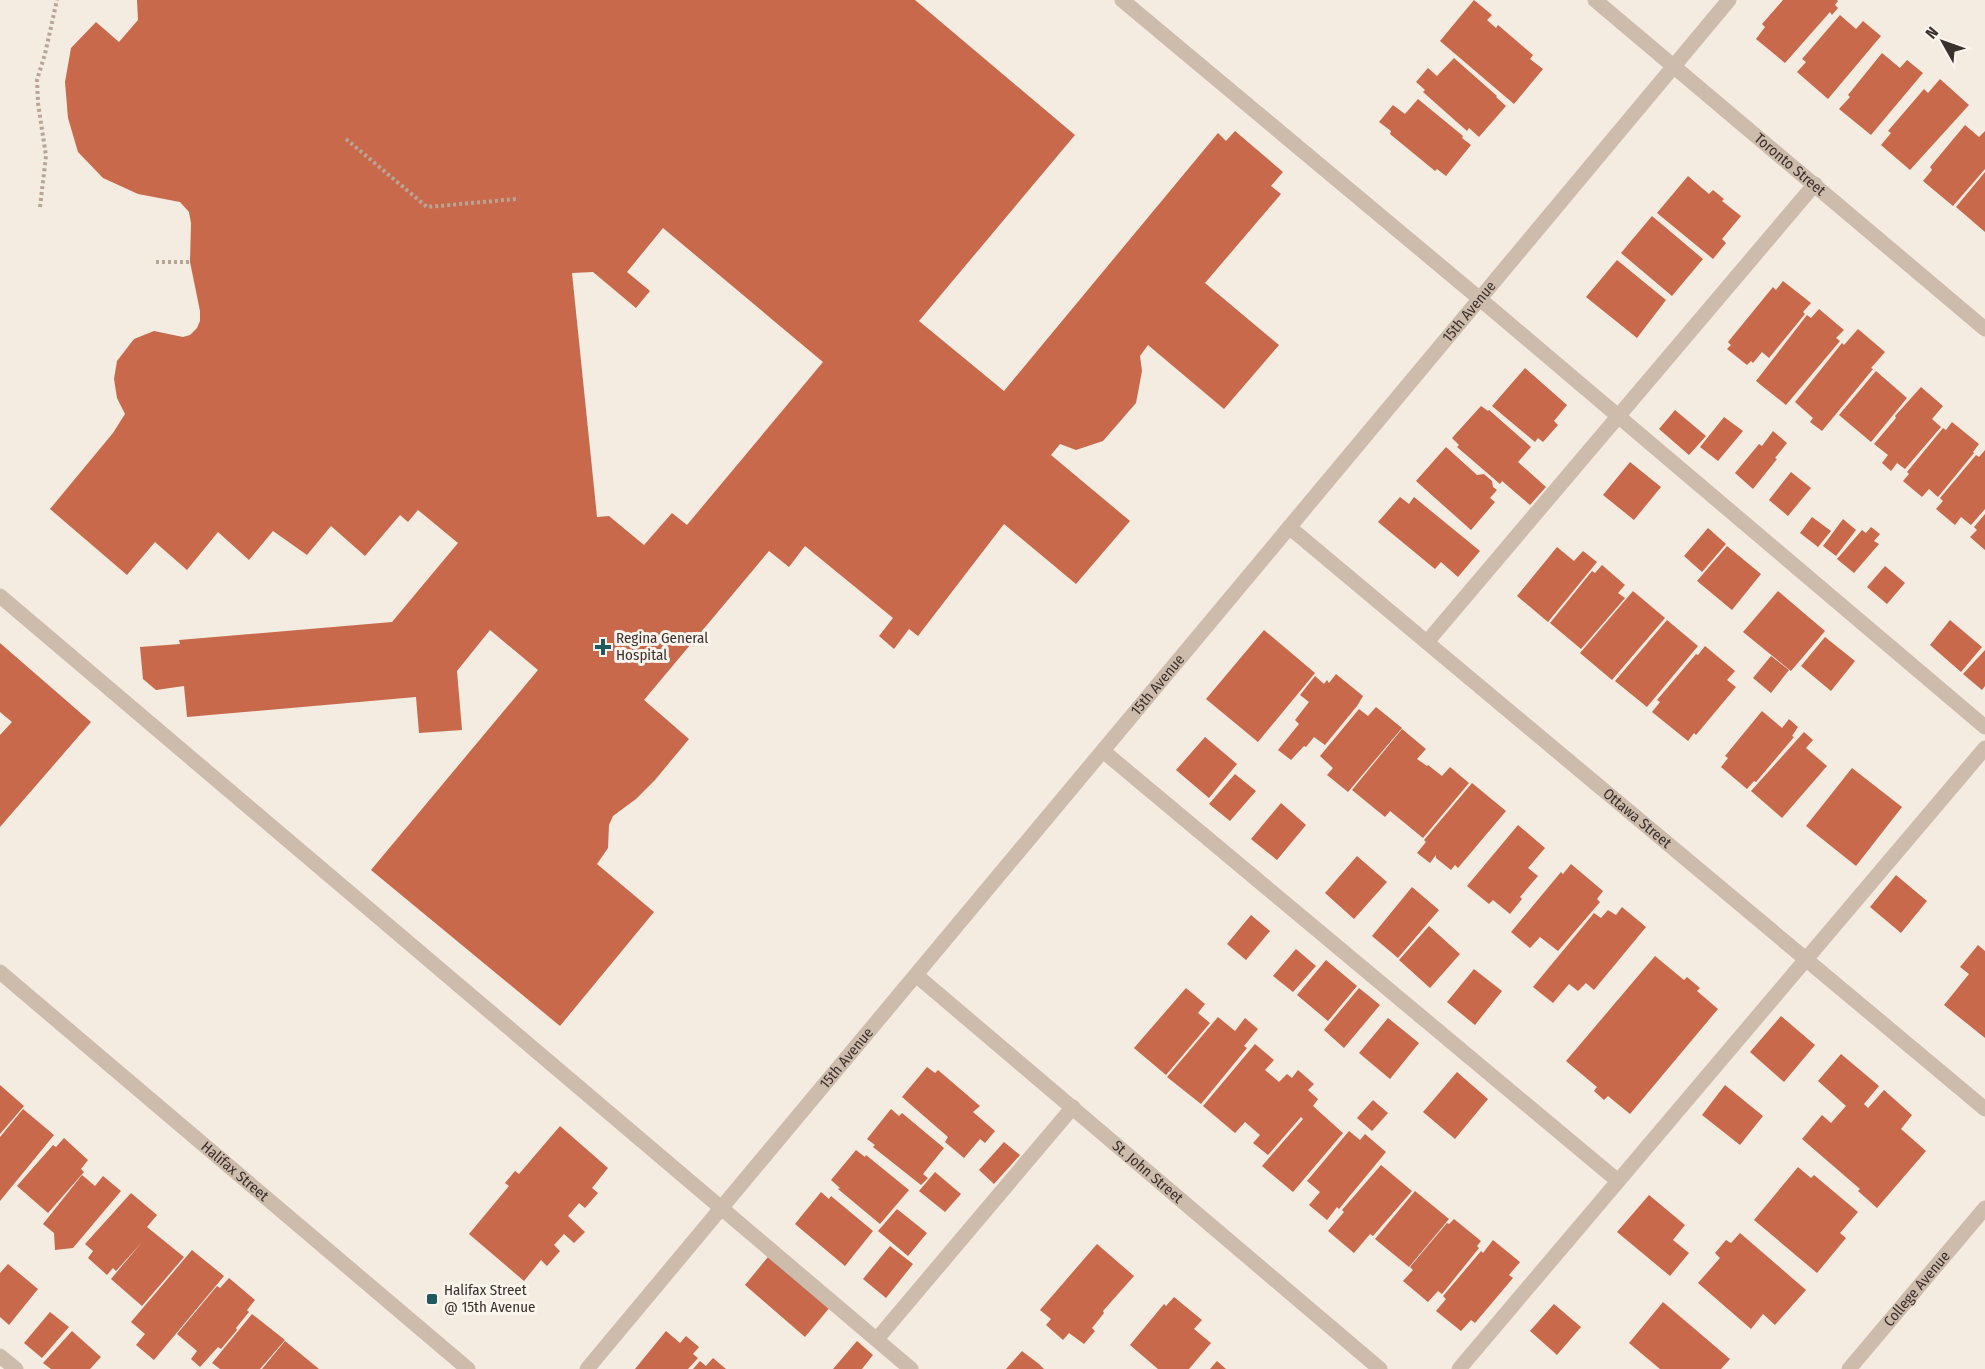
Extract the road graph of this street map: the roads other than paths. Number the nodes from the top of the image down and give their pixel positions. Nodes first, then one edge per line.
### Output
1 (1122, 0) edge
2 (1595, 0) edge
3 (1729, 0) edge
4 (1674, 65) junction
5 (1815, 184) junction
6 (1480, 299) junction
7 (1985, 329) edge
8 (1619, 417) junction
9 (1289, 527) junction
10 (0, 596) edge
11 (1427, 642) junction
12 (1985, 727) edge
13 (1985, 748) edge
14 (1103, 751) junction
15 (1807, 959) junction
16 (0, 972) edge
17 (916, 975) junction
18 (1073, 1107) junction
19 (1985, 1109) edge
20 (1618, 1181) junction
21 (721, 1208) junction
22 (1985, 1208) edge
23 (877, 1340) junction
24 (0, 1356) edge
25 (16, 1369) edge
26 (468, 1369) edge
27 (587, 1369) edge
28 (911, 1369) edge
29 (1380, 1369) edge
30 (1459, 1369) edge
31 (1848, 1369) edge

1 - 6 street
2 - 4 street, Toronto Street
3 - 4 street, 15th Avenue
4 - 5 street, Toronto Street
4 - 6 street, 15th Avenue
5 - 7 street, Toronto Street
5 - 8 street
6 - 8 street
6 - 9 street, 15th Avenue
8 - 11 street
8 - 12 street
9 - 11 street, Ottawa Street
9 - 14 street, 15th Avenue
10 - 21 street
11 - 15 street, Ottawa Street
13 - 15 street
14 - 17 street, 15th Avenue
14 - 20 street
15 - 19 street, Ottawa Street
15 - 20 street
16 - 26 street, Halifax Street
17 - 18 street, St. John Street
17 - 21 street, 15th Avenue
18 - 23 street
18 - 29 street, St. John Street
20 - 30 street
21 - 23 street
21 - 27 street, 15th Avenue
22 - 31 street, College Avenue
23 - 28 street
24 - 25 street

